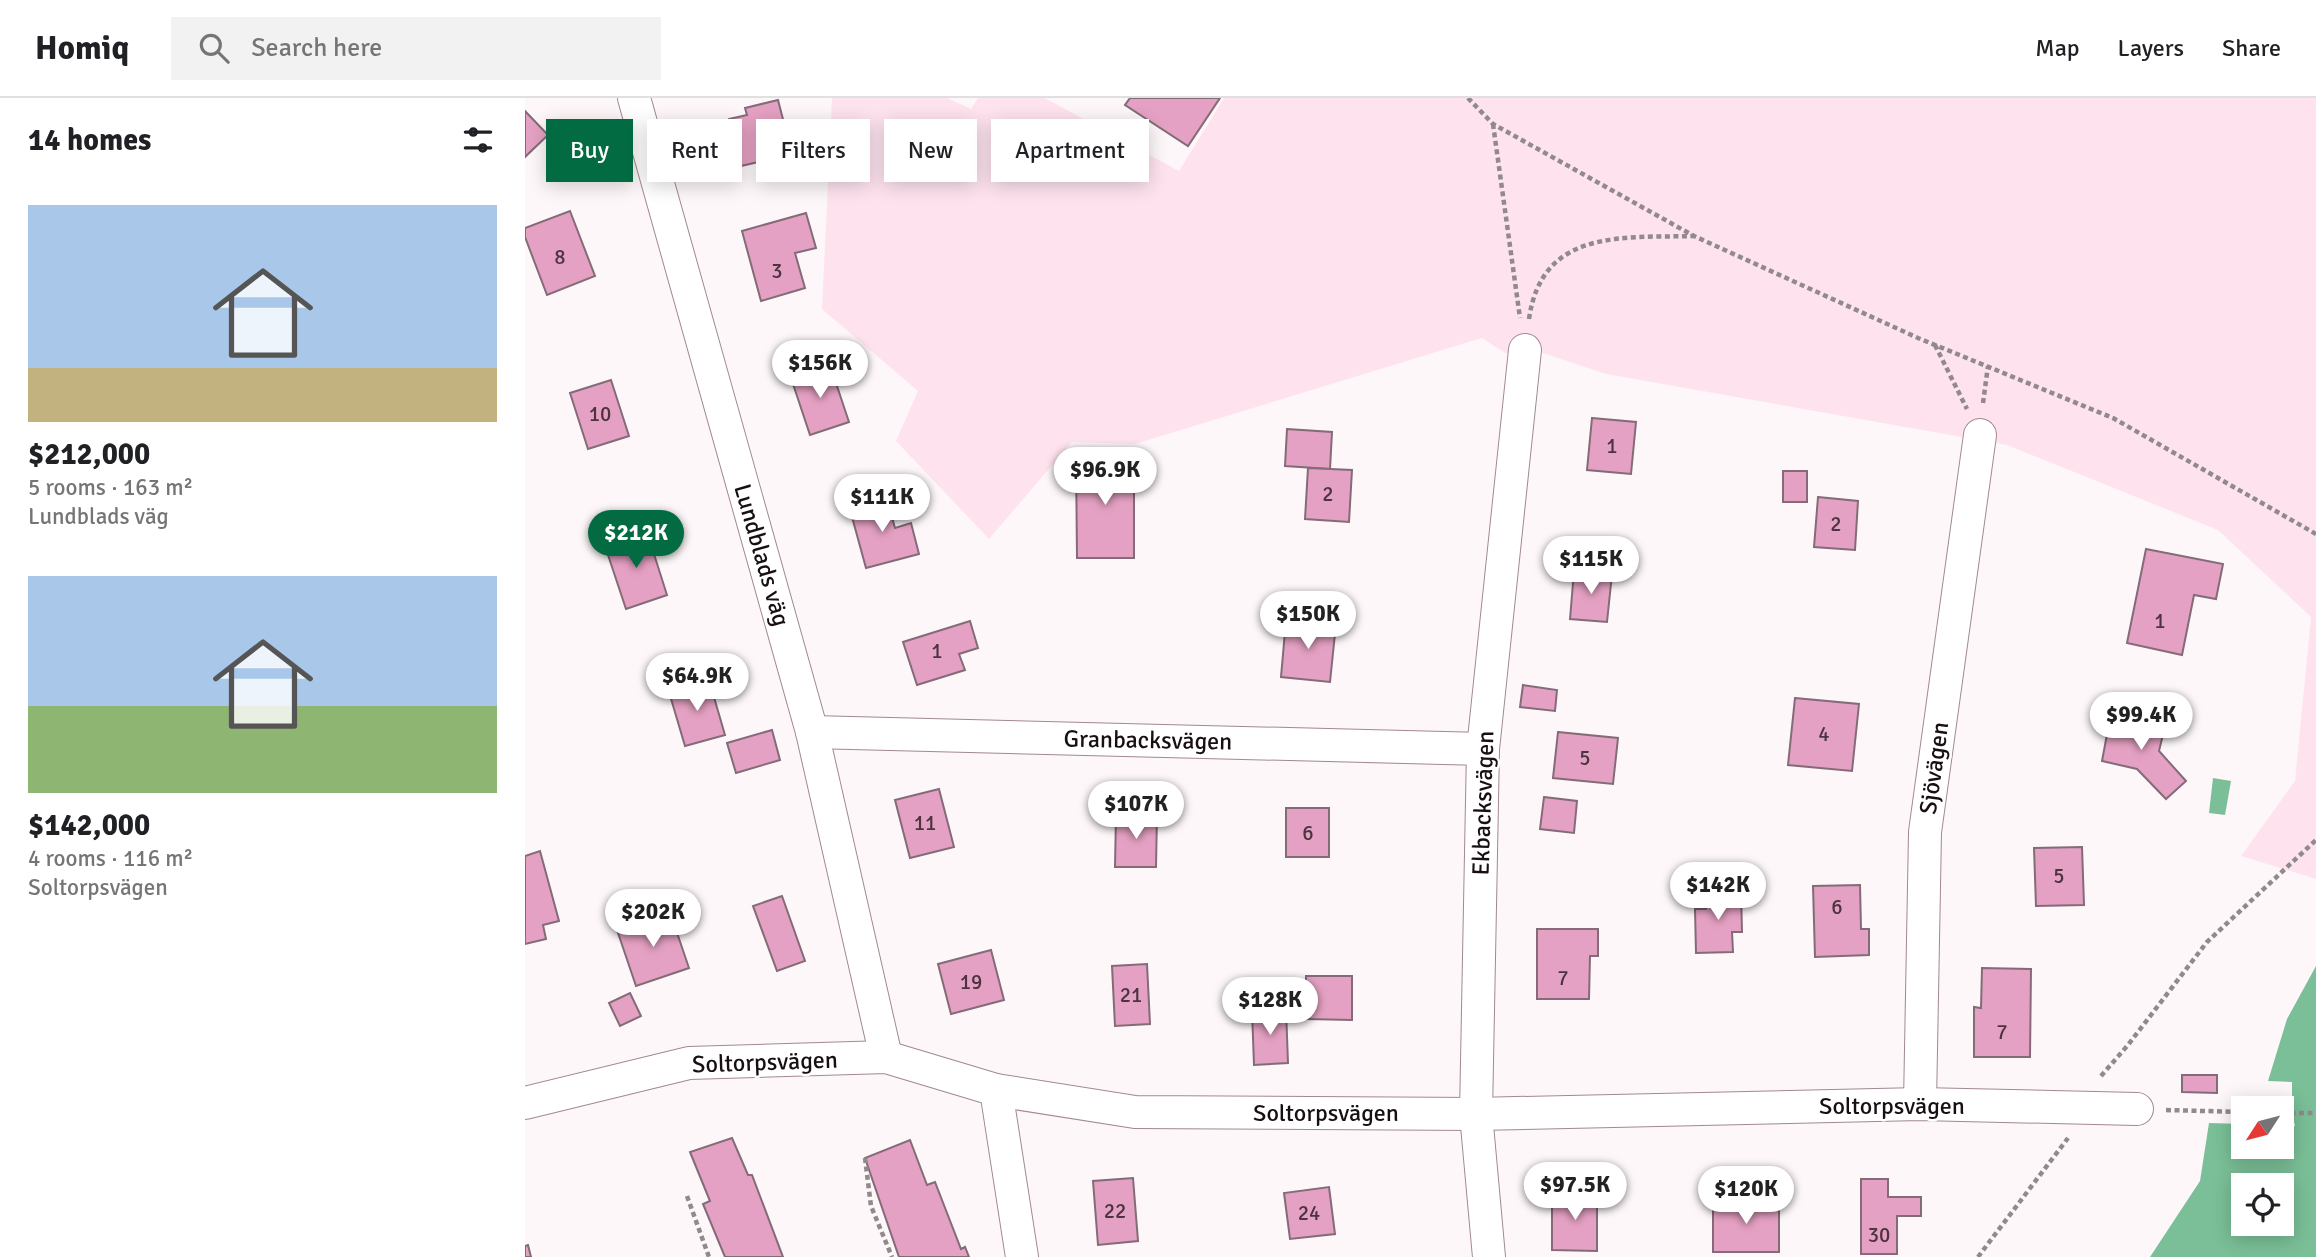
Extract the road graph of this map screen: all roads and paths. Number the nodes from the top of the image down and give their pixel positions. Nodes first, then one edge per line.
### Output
1 (633, 98) edge
2 (1468, 98) edge
3 (1493, 124) junction
4 (1694, 236) junction
5 (1935, 345) junction
6 (1525, 351) junction
7 (1988, 366) junction
8 (1980, 435) junction
9 (2316, 534) edge
10 (812, 732) junction
11 (1483, 748) junction
12 (2316, 840) edge
13 (886, 1057) junction
14 (996, 1090) junction
15 (525, 1103) edge
16 (1920, 1104) junction
17 (2081, 1108) junction
18 (2137, 1109) joint
19 (2231, 1112) edge
20 (2294, 1113) edge
21 (1476, 1114) junction
22 (2316, 1114) edge
23 (865, 1158) dead end
24 (687, 1196) dead end
25 (709, 1257) edge
26 (893, 1257) edge
27 (1022, 1257) edge
28 (1489, 1257) edge
29 (1977, 1257) edge

1 - 10 street, Lundblads väg
2 - 3 path
3 - 4 path
3 - 6 path
4 - 5 path
4 - 6 path
5 - 7 path
5 - 8 path
6 - 11 street, Ekbacksvägen
7 - 8 path
7 - 9 path
8 - 16 street, Sjövägen
10 - 11 street, Granbacksvägen
10 - 13 street, Lundblads väg
11 - 21 street, Ekbacksvägen
12 - 17 path
13 - 14 street, Soltorpsvägen
13 - 15 street, Soltorpsvägen
14 - 21 street, Soltorpsvägen
14 - 27 street
16 - 17 street, Soltorpsvägen
16 - 21 street, Soltorpsvägen
17 - 18 street, Soltorpsvägen
17 - 29 path
18 - 19 path
20 - 22 path
21 - 28 street, Ekbacksvägen
23 - 26 path
24 - 25 path

